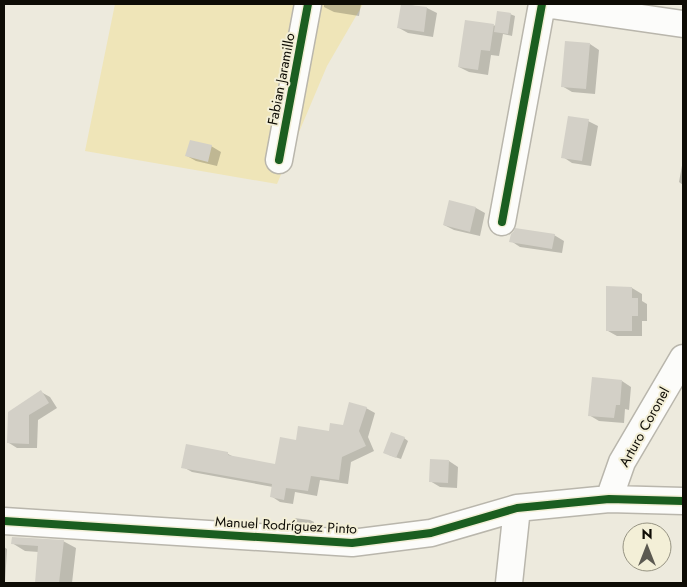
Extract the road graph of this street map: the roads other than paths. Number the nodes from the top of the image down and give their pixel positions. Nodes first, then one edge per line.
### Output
1 (308, 4) edge
2 (543, 4) edge
3 (683, 24) edge
4 (278, 160) dead end
5 (502, 222) dead end
6 (683, 358) edge
7 (609, 499) junction
8 (683, 501) edge
9 (517, 508) junction
10 (4, 521) edge
11 (509, 583) edge

1 - 4 street, Fabian Jaramillo
2 - 3 street
2 - 5 street
6 - 7 street, Arturo Coronel
7 - 8 street, Manuel Rodríguez Pinto
7 - 9 street, Manuel Rodríguez Pinto
9 - 10 street, Manuel Rodríguez Pinto
9 - 11 street

